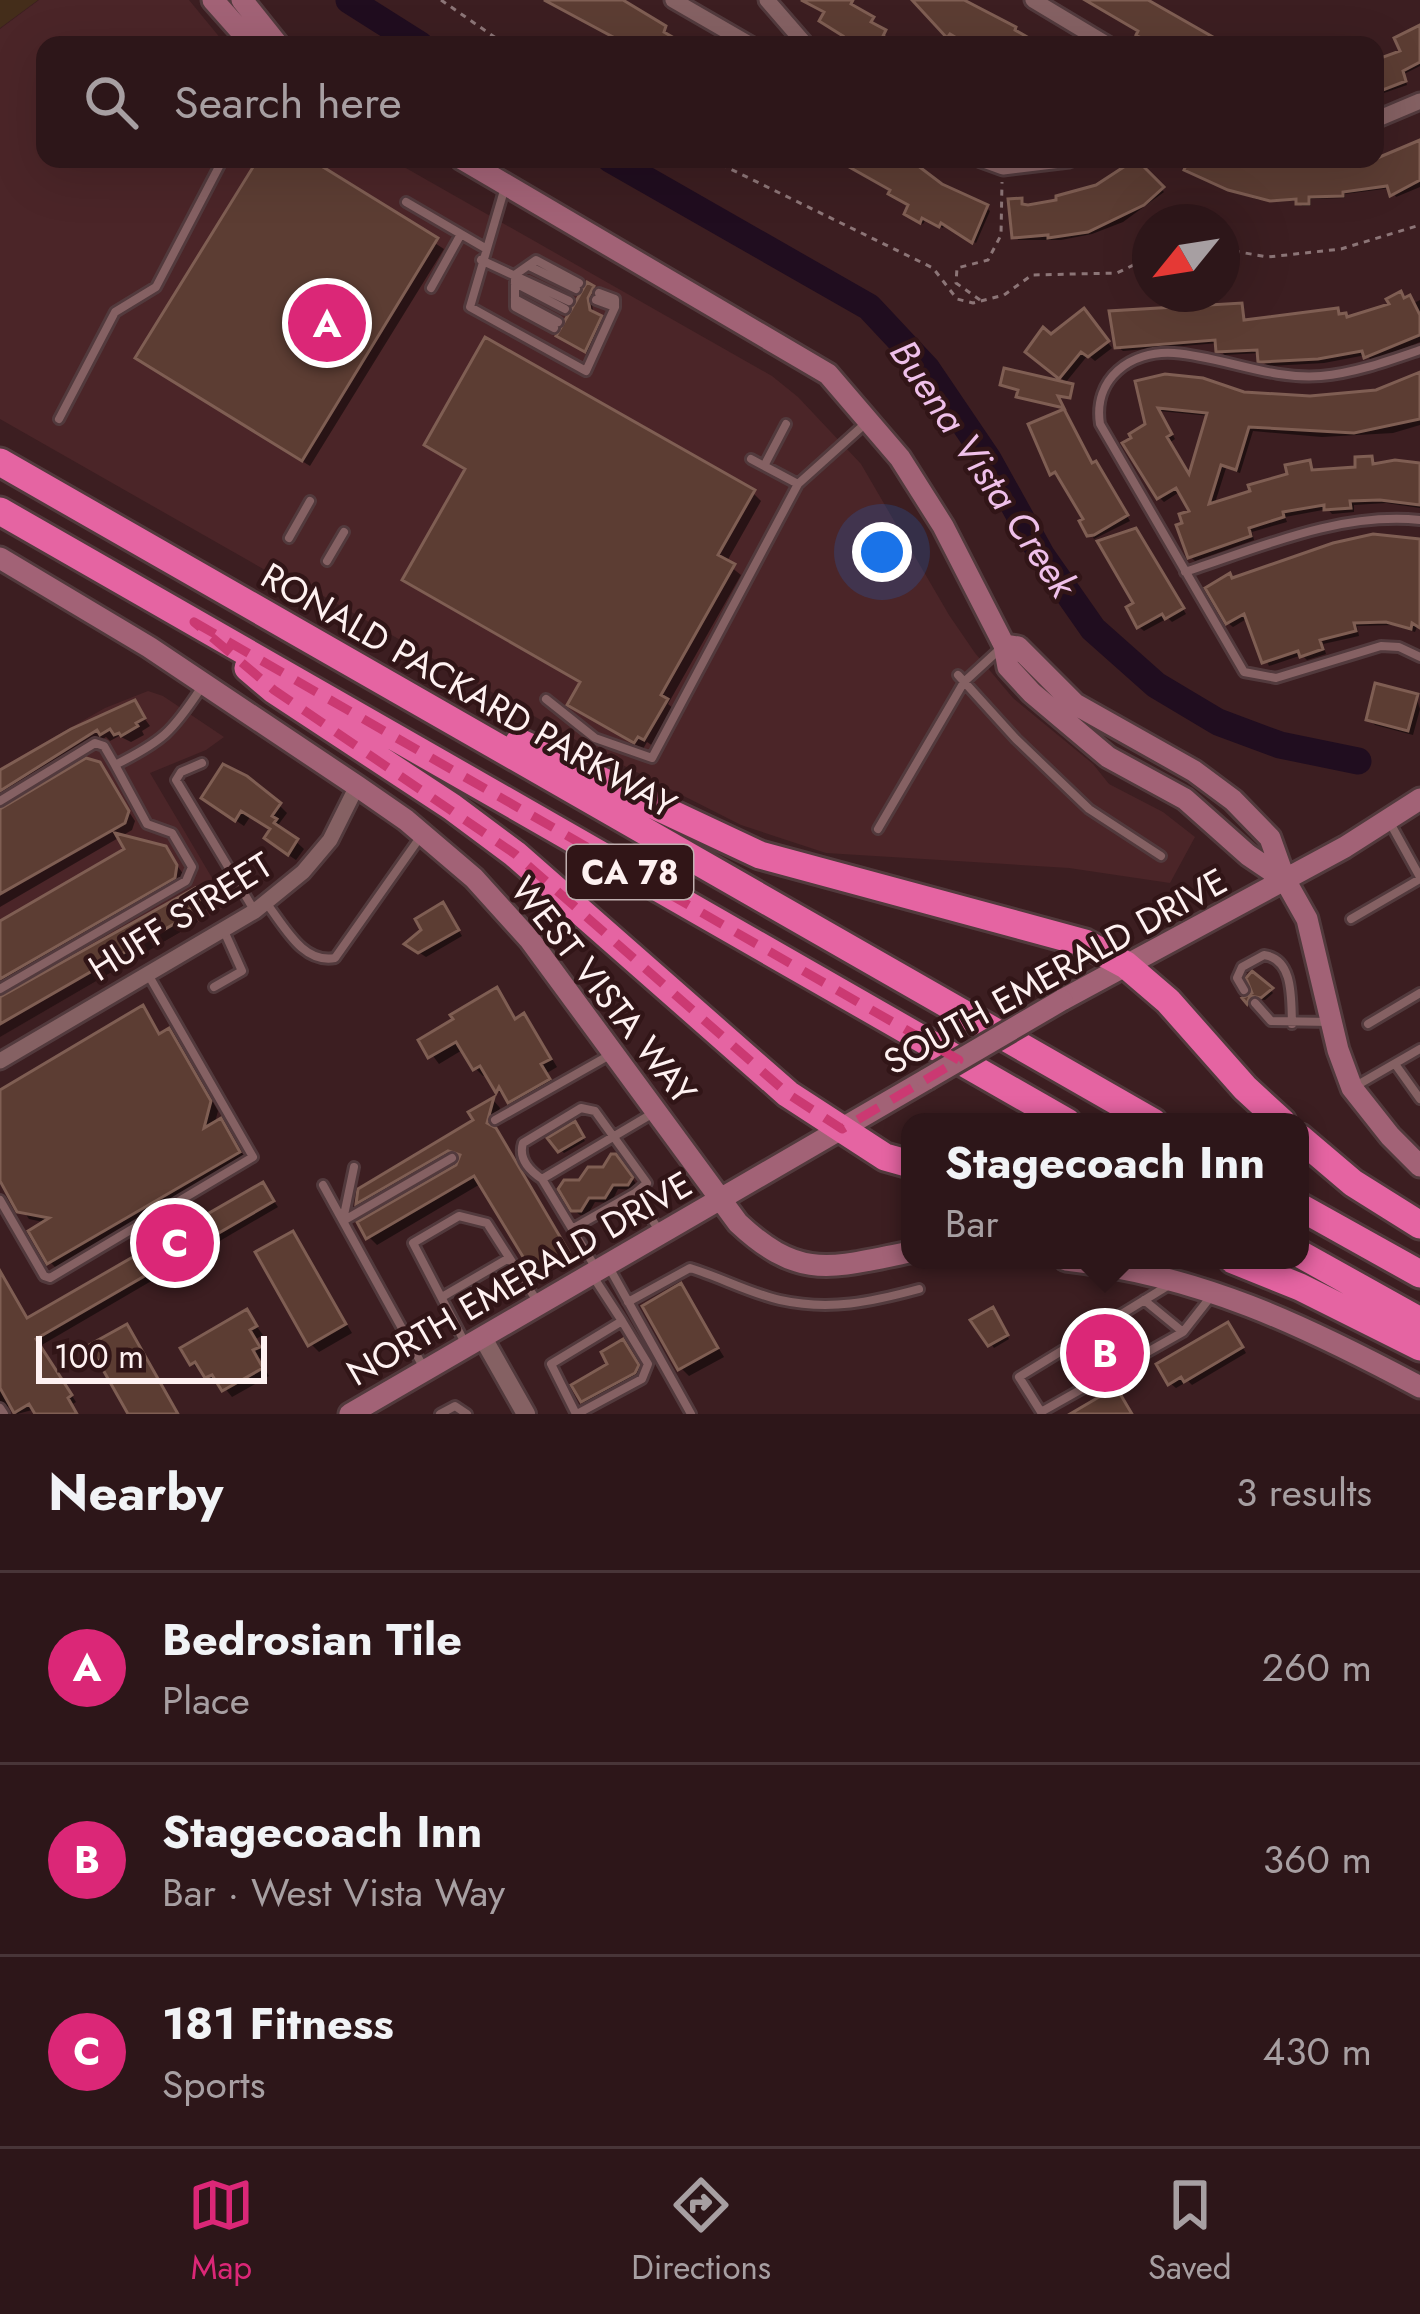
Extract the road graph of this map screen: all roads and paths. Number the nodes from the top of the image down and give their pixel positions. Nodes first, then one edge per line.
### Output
1 (242, 0) edge
2 (441, 0) edge
3 (673, 0) edge
4 (766, 0) edge
5 (1033, 0) edge
6 (214, 1) edge
7 (246, 36) edge
8 (271, 36) edge
9 (493, 36) edge
10 (735, 36) edge
11 (798, 36) edge
12 (1093, 36) edge
13 (1420, 100) edge
14 (1384, 116) edge
15 (218, 168) edge
16 (478, 168) edge
17 (728, 168) edge
18 (1002, 168) edge
19 (506, 184) junction
20 (406, 202) dead end
21 (1420, 225) edge
22 (461, 234) junction
23 (485, 248) junction
24 (1240, 252) edge
25 (481, 260) junction
26 (1132, 266) edge
27 (515, 279) junction
28 (578, 286) dead end
29 (431, 288) dead end
30 (597, 296) dead end
31 (982, 301) junction
32 (567, 305) dead end
33 (556, 325) dead end
34 (1420, 350) edge
35 (59, 419) dead end
36 (870, 420) junction
37 (786, 424) dead end
38 (751, 459) dead end
39 (0, 462) edge
40 (764, 466) junction
41 (798, 484) junction
42 (310, 501) dead end
43 (0, 511) edge
44 (1420, 520) edge
45 (344, 532) dead end
46 (289, 538) dead end
47 (0, 557) edge
48 (327, 561) dead end
49 (1185, 572) junction
50 (194, 622) junction
51 (1004, 645) junction
52 (1420, 657) edge
53 (343, 658) junction
54 (961, 678) junction
55 (204, 684) junction
56 (546, 699) dead end
57 (202, 764) dead end
58 (115, 766) junction
59 (357, 786) junction
60 (1420, 800) edge
61 (0, 801) edge
62 (1388, 820) junction
63 (878, 829) dead end
64 (423, 834) junction
65 (1161, 856) dead end
66 (1420, 878) edge
67 (1286, 880) junction
68 (261, 907) junction
69 (1351, 920) dead end
70 (223, 930) junction
71 (1126, 965) junction
72 (148, 974) junction
73 (214, 987) dead end
74 (0, 989) edge
75 (1244, 990) dead end
76 (1420, 993) edge
77 (1256, 1003) dead end
78 (1333, 1022) junction
79 (1292, 1024) junction
80 (1368, 1024) dead end
81 (1420, 1049) edge
82 (614, 1054) junction
83 (0, 1061) edge
84 (1395, 1064) junction
85 (1352, 1088) junction
86 (1420, 1099) edge
87 (656, 1112) junction
88 (1050, 1113) edge
89 (1137, 1113) edge
90 (1272, 1113) edge
91 (495, 1120) dead end
92 (842, 1129) junction
93 (614, 1136) junction
94 (1309, 1146) edge
95 (452, 1158) dead end
96 (901, 1161) edge
97 (354, 1166) dead end
98 (1420, 1166) edge
99 (542, 1179) junction
100 (323, 1185) dead end
101 (634, 1193) junction
102 (721, 1199) junction
103 (0, 1200) edge
104 (1309, 1212) edge
105 (343, 1221) junction
106 (1420, 1225) edge
107 (572, 1229) junction
108 (662, 1234) junction
109 (901, 1254) edge
110 (509, 1258) junction
111 (1309, 1259) edge
112 (1113, 1269) edge
113 (1255, 1269) edge
114 (599, 1271) junction
115 (1420, 1274) edge
116 (1175, 1281) junction
117 (919, 1288) dead end
118 (1215, 1291) junction
119 (442, 1297) junction
120 (1144, 1300) junction
121 (628, 1302) junction
122 (540, 1306) junction
123 (622, 1321) junction
124 (1420, 1321) edge
125 (1184, 1332) junction
126 (476, 1343) junction
127 (1420, 1347) edge
128 (425, 1372) junction
129 (1420, 1387) edge
130 (362, 1411) edge
131 (440, 1414) edge
132 (467, 1414) edge
133 (526, 1414) edge
134 (577, 1414) edge
135 (691, 1414) edge

1 - 8 main road
2 - 9 path
3 - 10 street
4 - 11 street
5 - 12 street
6 - 7 main road
13 - 14 street
15 - 35 lane
16 - 19 main road
17 - 31 path
18 - 31 path
19 - 23 lane
19 - 36 main road
20 - 22 lane
21 - 24 path
22 - 23 lane
22 - 29 lane
23 - 25 lane
25 - 27 lane
25 - 30 lane
26 - 31 path
27 - 28 lane
27 - 32 lane
27 - 33 lane
34 - 49 lane
36 - 41 lane
36 - 51 main road
37 - 40 lane
38 - 40 lane
39 - 53 highway, RONALD PACKARD PARKWAY / CA 78
40 - 41 lane
41 - 56 lane
42 - 46 lane
43 - 50 highway, CA 78
44 - 49 lane
45 - 48 lane
47 - 55 main road, WEST VISTA WAY
49 - 52 lane
50 - 88 highway, CA 78
50 - 92 highway
51 - 54 lane
51 - 67 main road
53 - 71 highway
53 - 89 highway, RONALD PACKARD PARKWAY / CA 78
54 - 63 lane
54 - 65 lane
55 - 58 lane
55 - 59 main road, WEST VISTA WAY
57 - 68 lane
58 - 61 lane
58 - 74 lane
59 - 64 main road, WEST VISTA WAY
59 - 68 street, HUFF STREET
60 - 62 main road, SOUTH EMERALD DRIVE
62 - 66 lane
62 - 67 main road, SOUTH EMERALD DRIVE
64 - 68 lane
64 - 82 main road, WEST VISTA WAY
66 - 69 lane
67 - 71 main road, SOUTH EMERALD DRIVE
67 - 78 main road
68 - 70 street, HUFF STREET
70 - 72 street, HUFF STREET
70 - 73 lane
71 - 90 highway
71 - 92 main road, SOUTH EMERALD DRIVE, bridge
72 - 83 street, HUFF STREET
72 - 103 lane
75 - 79 lane
76 - 80 lane
77 - 79 lane
78 - 79 lane
78 - 85 main road
81 - 84 lane
82 - 87 main road, WEST VISTA WAY
82 - 91 lane
84 - 85 lane
84 - 86 lane
85 - 98 main road
87 - 93 lane
87 - 102 main road, WEST VISTA WAY
92 - 96 highway
92 - 102 main road, SOUTH EMERALD DRIVE
93 - 99 lane
93 - 99 lane
93 - 101 lane
94 - 106 highway
95 - 105 lane
97 - 105 lane
99 - 107 lane
100 - 105 lane
101 - 107 lane
101 - 108 lane
102 - 108 main road, NORTH EMERALD DRIVE
102 - 109 main road, WEST VISTA WAY
104 - 115 highway
105 - 128 lane
107 - 114 lane
108 - 114 main road, NORTH EMERALD DRIVE
110 - 119 lane
110 - 119 lane
110 - 122 lane
111 - 124 highway
112 - 116 main road
113 - 127 highway
114 - 121 lane
114 - 122 main road, NORTH EMERALD DRIVE
114 - 123 lane
116 - 118 main road
116 - 120 lane
117 - 121 lane
118 - 125 lane
118 - 129 main road
119 - 126 lane
120 - 125 lane
120 - 125 lane
121 - 135 lane
122 - 126 main road, NORTH EMERALD DRIVE
123 - 134 lane
123 - 134 lane
126 - 128 main road, NORTH EMERALD DRIVE
126 - 133 street
128 - 130 main road, NORTH EMERALD DRIVE
131 - 132 lane

